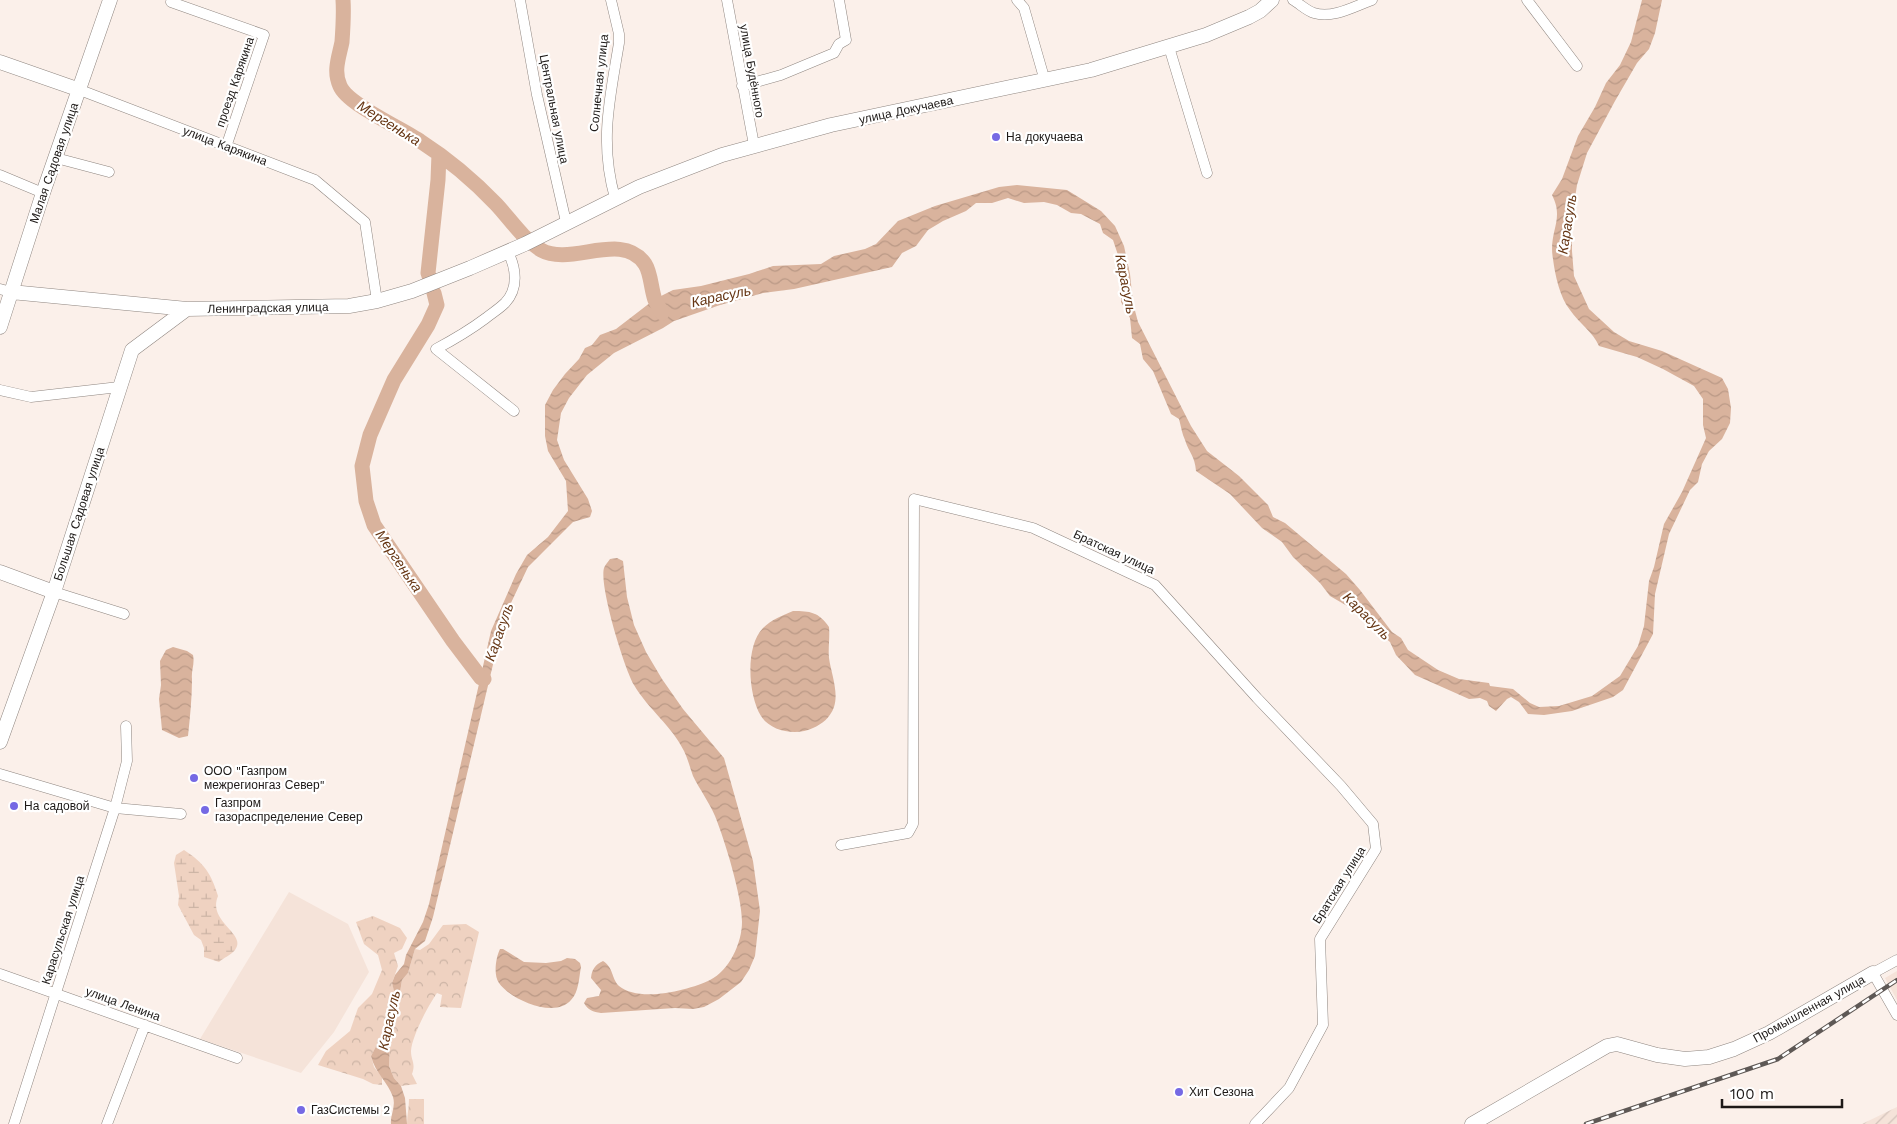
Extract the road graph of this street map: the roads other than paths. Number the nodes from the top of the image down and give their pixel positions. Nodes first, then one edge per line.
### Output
1 (110, 0) edge
2 (520, 0) edge
3 (612, 0) edge
4 (727, 0) edge
5 (839, 0) edge
6 (1017, 0) edge
7 (1272, 0) edge
8 (1294, 0) edge
9 (1372, 0) edge
10 (1527, 0) edge
11 (171, 2) dead end
12 (1169, 47) junction
13 (0, 62) edge
14 (1577, 66) dead end
15 (1044, 81) junction
16 (742, 86) junction
17 (80, 90) junction
18 (754, 145) junction
19 (226, 147) junction
20 (56, 158) junction
21 (109, 172) dead end
22 (1207, 174) dead end
23 (0, 176) edge
24 (44, 193) junction
25 (616, 198) junction
26 (566, 222) junction
27 (525, 244) joint
28 (508, 252) junction
29 (6, 291) edge
30 (377, 301) junction
31 (187, 309) junction
32 (0, 327) edge
33 (119, 386) junction
34 (0, 390) edge
35 (514, 411) dead end
36 (0, 572) edge
37 (54, 592) junction
38 (124, 614) dead end
39 (126, 726) dead end
40 (0, 742) edge
41 (0, 774) edge
42 (115, 808) junction
43 (182, 814) dead end
44 (841, 845) dead end
45 (1897, 960) edge
46 (1873, 973) junction
47 (0, 974) edge
48 (56, 992) junction
49 (1897, 1016) edge
50 (145, 1025) junction
51 (237, 1058) dead end
52 (14, 1124) edge
53 (107, 1124) edge
54 (1255, 1124) edge
55 (1472, 1124) edge

1 - 17 main road, Малая Садовая улица
2 - 26 street, Центральная улица
3 - 25 street, Солнечная улица
4 - 16 street, улица Будённого
5 - 16 street
6 - 15 street
7 - 12 main road, улица Докучаева
8 - 9 street
10 - 14 street
11 - 19 street, проезд Карякина
12 - 15 main road, улица Докучаева
12 - 22 street
13 - 17 main road, улица Карякина
15 - 18 main road, улица Докучаева
16 - 18 street, улица Будённого
17 - 19 street, улица Карякина
17 - 20 main road, Малая Садовая улица
18 - 25 main road, улица Докучаева
19 - 30 street, улица Карякина
20 - 21 street
20 - 24 main road, Малая Садовая улица
23 - 24 street
24 - 29 main road, Малая Садовая улица
25 - 26 main road, улица Докучаева
26 - 27 main road, улица Докучаева
27 - 28 main road, Ленинградская улица
28 - 30 main road, Ленинградская улица
28 - 35 street
29 - 31 main road, Ленинградская улица
29 - 32 main road, Малая Садовая улица
30 - 31 main road, Ленинградская улица
31 - 33 main road, Большая Садовая улица
33 - 34 street
33 - 37 main road, Большая Садовая улица
36 - 37 main road
37 - 38 street
37 - 40 main road, Большая Садовая улица
39 - 42 street, Карасульская улица
41 - 42 street
42 - 43 street
42 - 48 street, Карасульская улица
44 - 54 street, Братская улица
45 - 46 street, Промышленная улица
46 - 49 street
46 - 55 main road, Промышленная улица
47 - 48 street, улица Ленина
48 - 50 street, улица Ленина
48 - 52 street, Карасульская улица
50 - 51 street, улица Ленина
50 - 53 street

